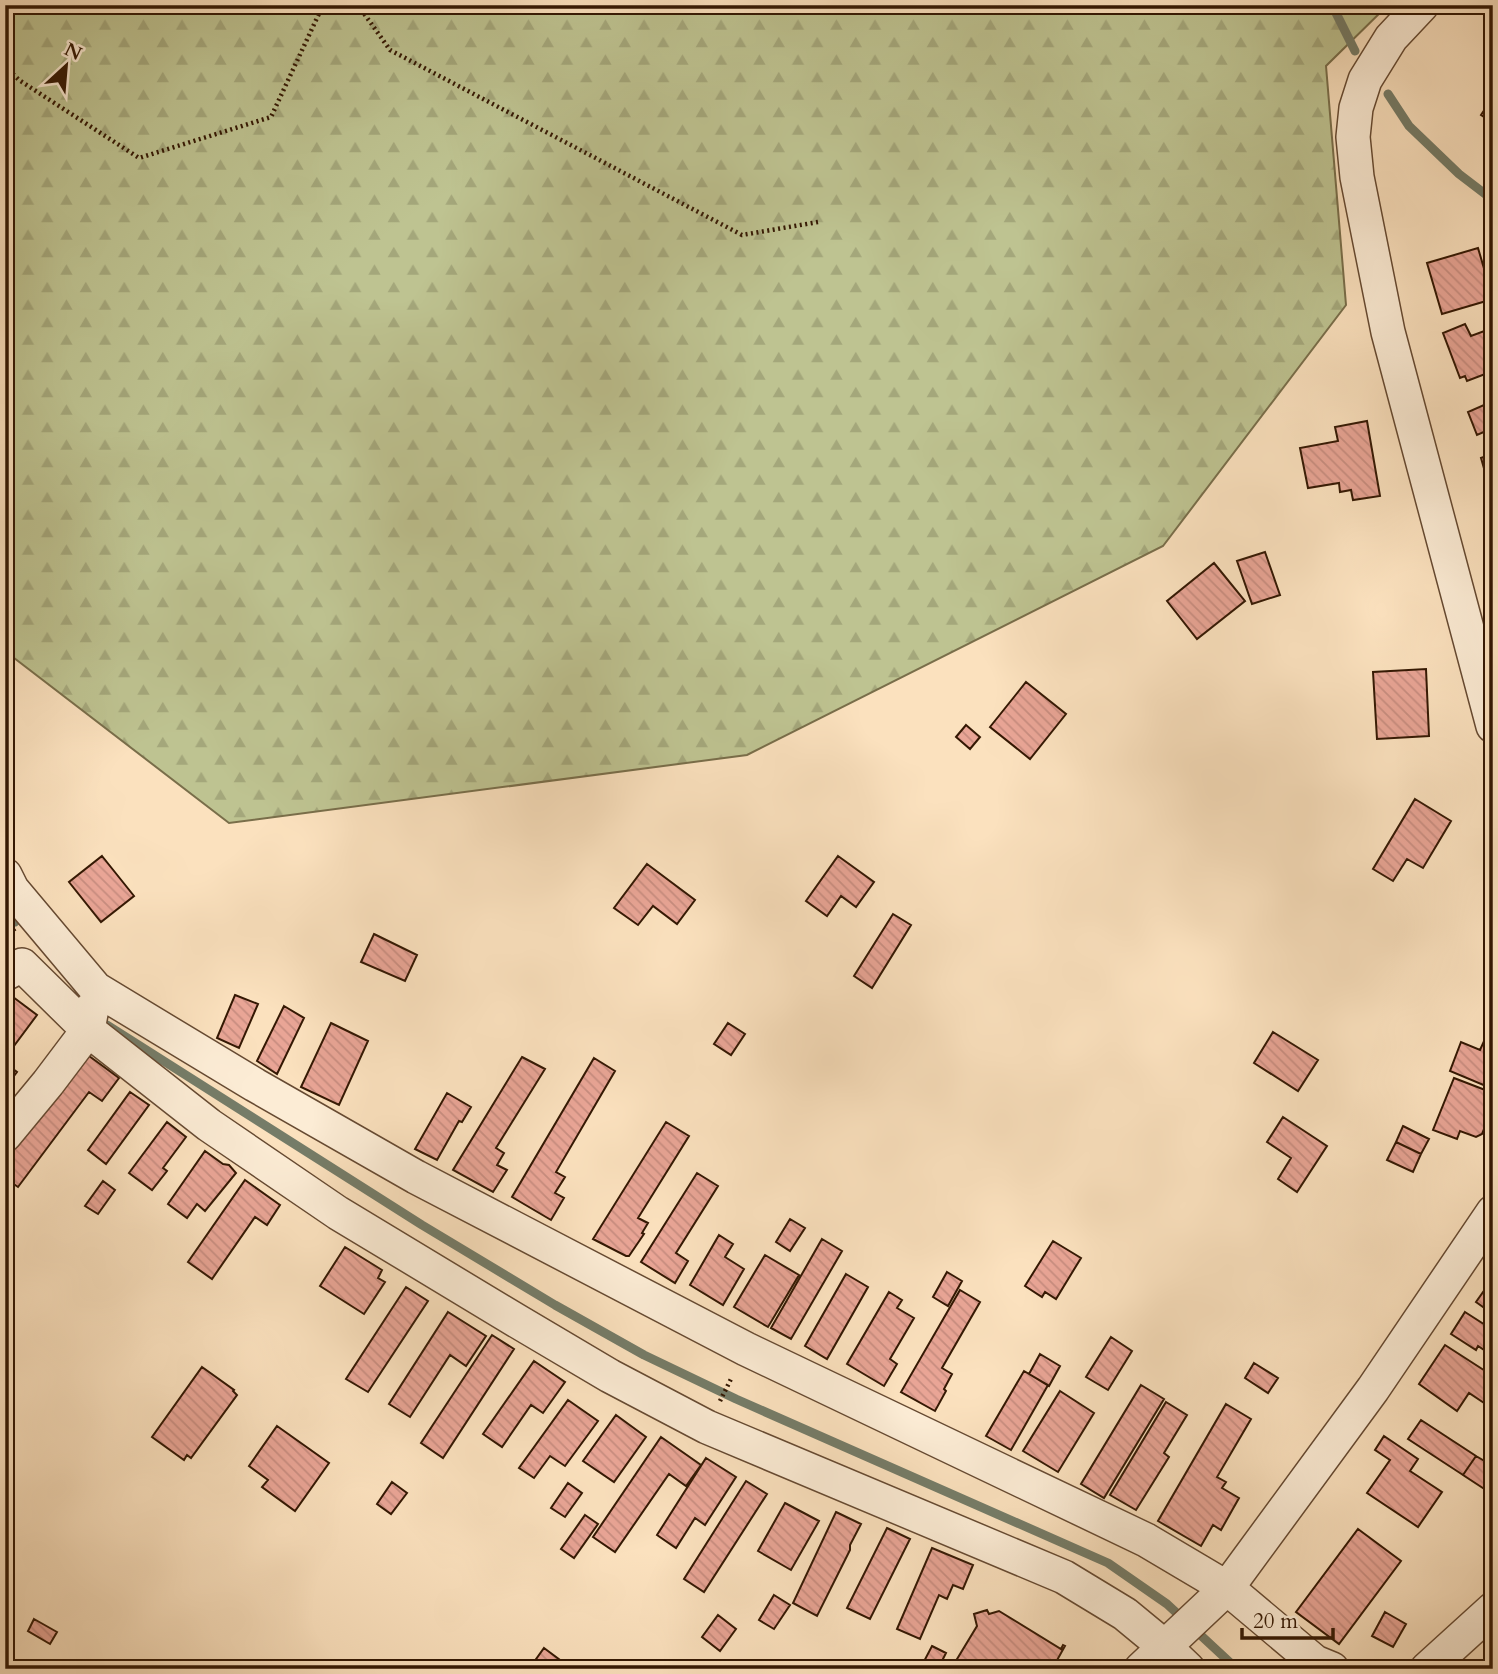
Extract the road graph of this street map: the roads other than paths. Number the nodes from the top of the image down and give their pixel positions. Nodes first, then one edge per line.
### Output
1 (1422, 5) edge
2 (1493, 726) edge
3 (5, 875) edge
4 (5, 974) edge
5 (96, 989) junction
6 (88, 1030) junction
7 (5, 1135) edge
8 (1493, 1212) edge
9 (1227, 1588) junction
10 (1493, 1609) edge
11 (1177, 1650) edge
12 (1141, 1669) edge
13 (1332, 1669) edge
14 (1427, 1669) edge

1 - 2 street
3 - 5 street
4 - 6 street
5 - 6 street
5 - 9 street
6 - 7 street
6 - 11 street
8 - 9 street
9 - 11 street
9 - 13 street
10 - 14 street
11 - 12 street

